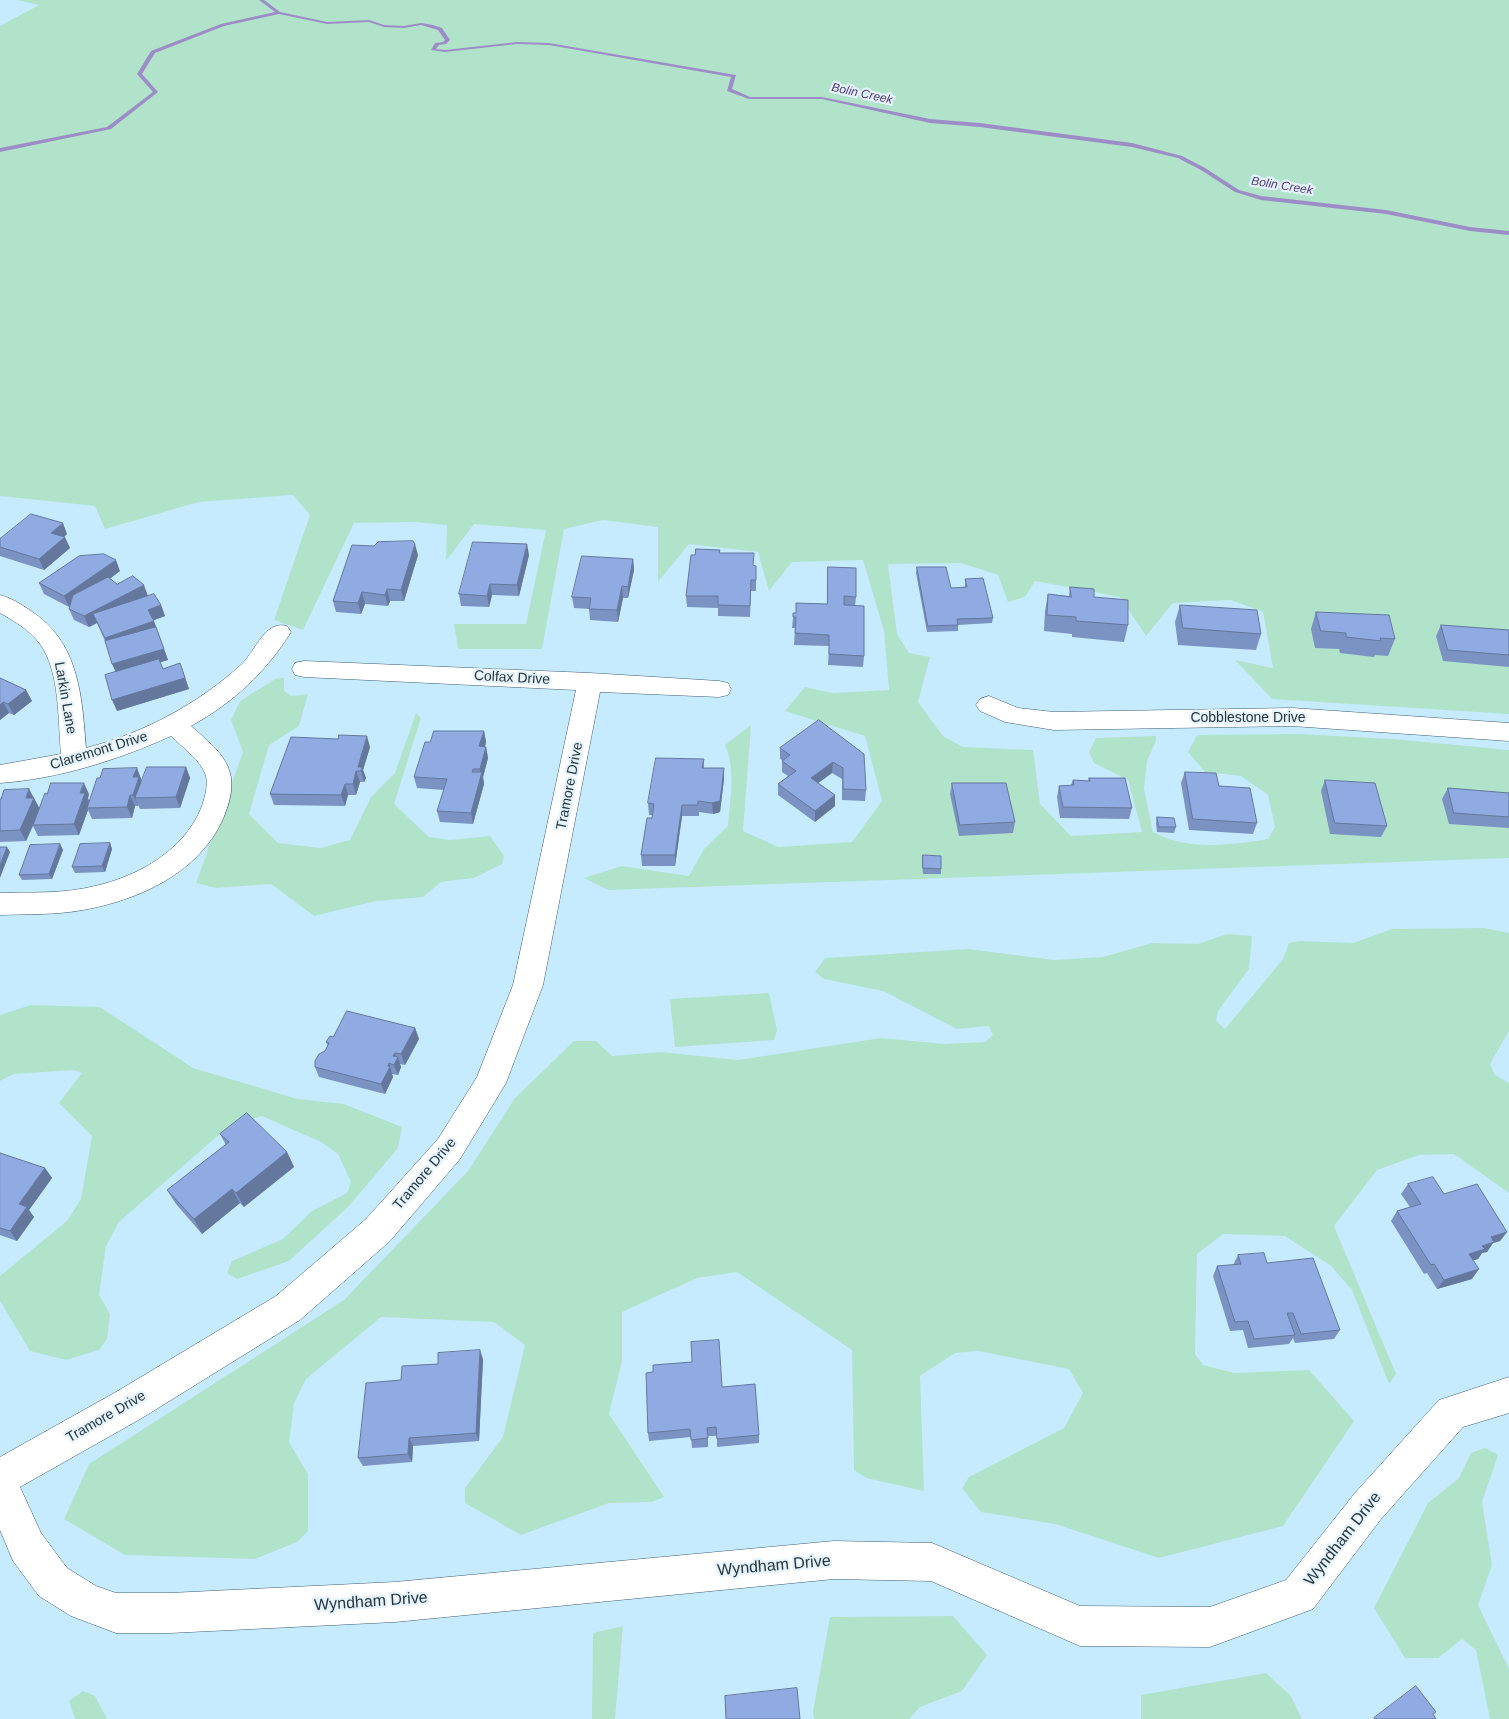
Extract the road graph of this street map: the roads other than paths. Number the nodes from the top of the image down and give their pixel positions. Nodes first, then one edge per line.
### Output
1 (0, 603) edge
2 (279, 632) dead end
3 (304, 669) dead end
4 (590, 681) junction
5 (719, 689) dead end
6 (989, 705) dead end
7 (174, 724) junction
8 (1509, 732) edge
9 (74, 761) junction
10 (0, 774) edge
11 (0, 904) edge
12 (1509, 1395) edge
13 (0, 1478) edge
14 (0, 1486) edge

1 - 9 street, Larkin Lane
2 - 7 street, Claremont Drive
3 - 4 street, Colfax Drive
4 - 5 street, Colfax Drive
4 - 13 street, Tramore Drive
6 - 8 street, Cobblestone Drive
7 - 9 street, Claremont Drive
7 - 11 street
9 - 10 street, Claremont Drive
12 - 14 street, Wyndham Drive

